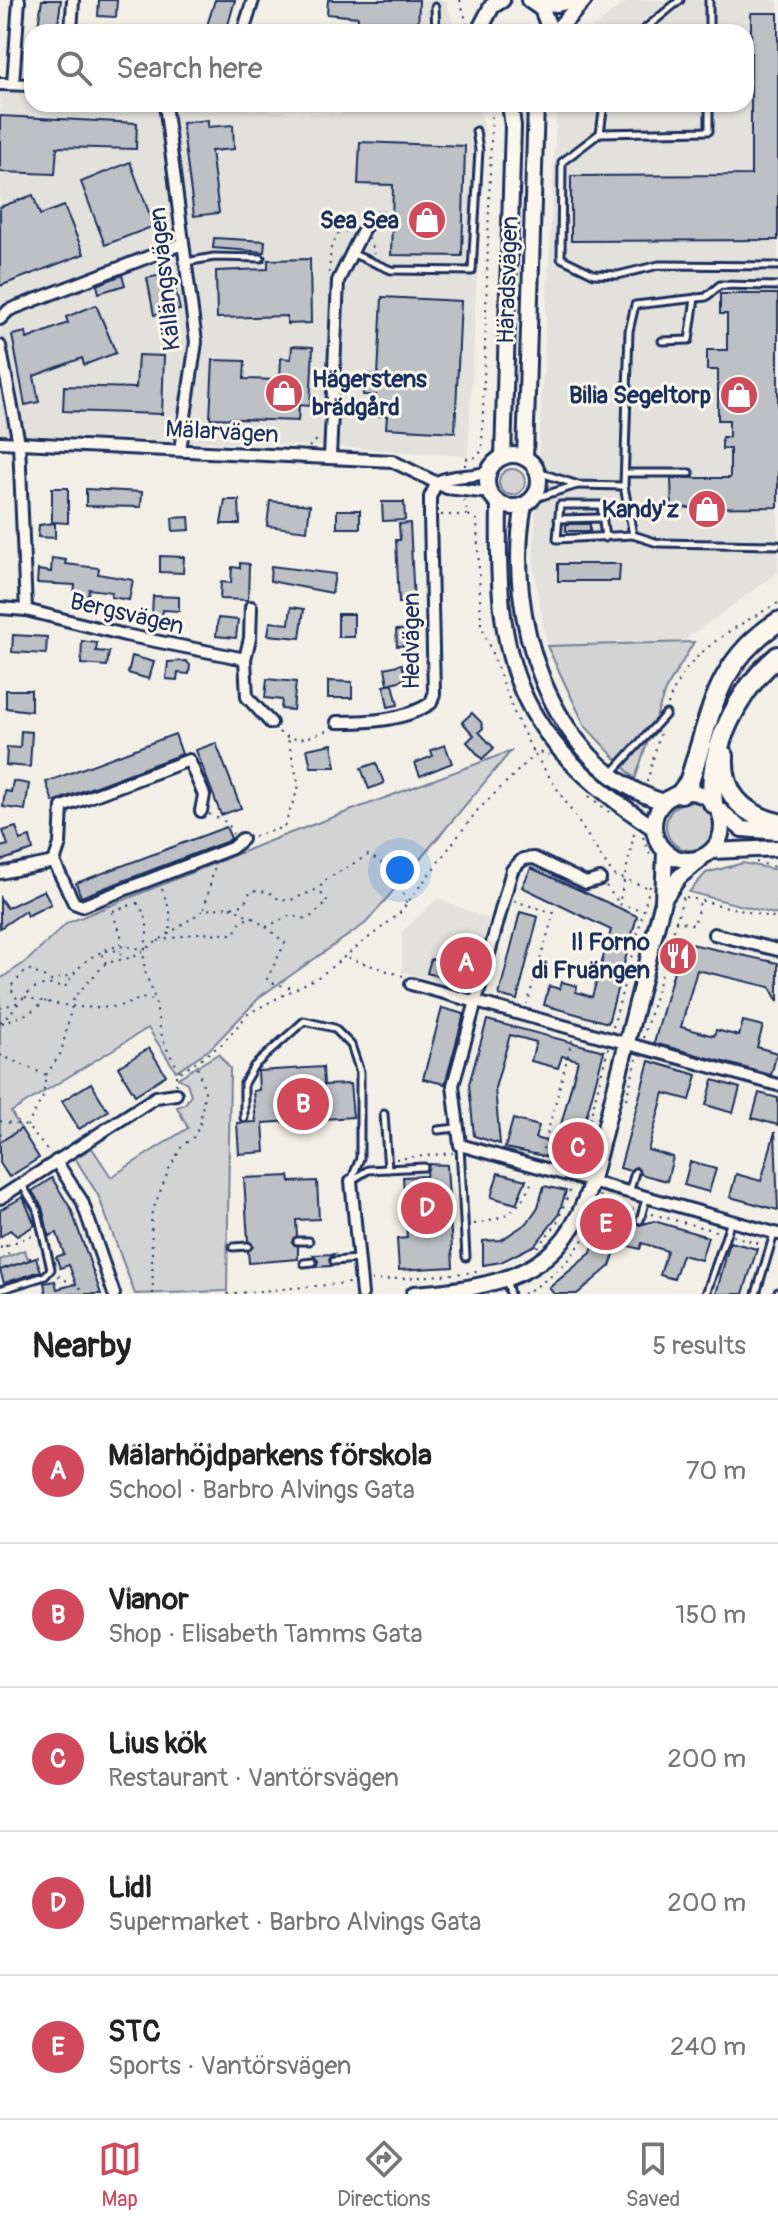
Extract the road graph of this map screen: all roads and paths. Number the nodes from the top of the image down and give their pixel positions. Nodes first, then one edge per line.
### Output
1 (19, 0) edge
2 (73, 0) edge
3 (253, 0) edge
4 (460, 0) edge
5 (482, 0) edge
6 (502, 0) edge
7 (574, 0) edge
8 (584, 0) edge
9 (680, 0) edge
10 (709, 0) edge
11 (532, 1) edge
12 (435, 7) dead end
13 (72, 24) edge
14 (246, 24) edge
15 (436, 24) edge
16 (474, 24) edge
17 (478, 24) edge
18 (481, 24) edge
19 (550, 24) edge
20 (561, 24) edge
21 (651, 24) edge
22 (709, 24) edge
23 (0, 84) edge
24 (13, 84) junction
25 (24, 85) edge
26 (166, 112) edge
27 (492, 112) edge
28 (511, 112) edge
29 (536, 112) edge
30 (603, 112) edge
31 (709, 112) edge
32 (476, 131) dead end
33 (600, 133) junction
34 (380, 216) dead end
35 (362, 232) junction
36 (182, 244) junction
37 (352, 253) junction
38 (261, 258) dead end
39 (185, 262) junction
40 (370, 262) junction
41 (778, 266) edge
42 (329, 275) dead end
43 (778, 286) edge
44 (695, 298) junction
45 (0, 319) edge
46 (662, 341) dead end
47 (0, 346) edge
48 (323, 431) dead end
49 (0, 442) edge
50 (19, 443) junction
51 (307, 449) dead end
52 (180, 450) junction
53 (330, 457) junction
54 (503, 457) junction
55 (525, 458) junction
56 (488, 472) junction
57 (538, 472) junction
58 (625, 473) junction
59 (690, 473) dead end
60 (464, 477) junction
61 (437, 482) junction
62 (578, 485) junction
63 (624, 486) junction
64 (464, 490) junction
65 (494, 499) junction
66 (528, 502) junction
67 (430, 515) junction
68 (468, 515) junction
69 (602, 518) junction
70 (558, 519) junction
71 (633, 535) junction
72 (605, 538) junction
73 (778, 545) edge
74 (778, 603) edge
75 (251, 607) dead end
76 (0, 608) edge
77 (26, 610) junction
78 (778, 622) edge
79 (778, 656) edge
80 (245, 659) junction
81 (666, 714) junction
82 (337, 722) joint
83 (271, 723) joint
84 (725, 734) junction
85 (288, 739) junction
86 (532, 750) junction
87 (534, 754) junction
88 (555, 762) dead end
89 (611, 773) junction
90 (646, 788) dead end
91 (681, 793) junction
92 (588, 795) dead end
93 (664, 802) junction
94 (715, 806) junction
95 (201, 811) joint
96 (610, 813) dead end
97 (228, 823) dead end
98 (778, 823) edge
99 (630, 826) dead end
100 (654, 828) junction
101 (778, 832) edge
102 (634, 834) dead end
103 (242, 839) joint
104 (778, 848) edge
105 (665, 852) junction
106 (708, 853) junction
107 (212, 856) junction
108 (752, 861) dead end
109 (54, 862) junction
110 (655, 868) dead end
111 (778, 868) edge
112 (0, 873) edge
113 (158, 877) junction
114 (600, 879) joint
115 (624, 882) junction
116 (651, 882) dead end
117 (687, 886) dead end
118 (131, 887) junction
119 (646, 887) dead end
120 (318, 889) junction
121 (106, 897) junction
122 (686, 897) dead end
123 (505, 898) junction
124 (701, 900) junction
125 (663, 901) junction
126 (137, 903) junction
127 (619, 904) junction
128 (406, 905) junction
129 (229, 907) junction
130 (204, 910) junction
131 (644, 911) junction
132 (112, 912) junction
133 (253, 918) junction
134 (778, 919) edge
135 (675, 920) junction
136 (266, 927) junction
137 (170, 930) junction
138 (714, 934) dead end
139 (156, 941) junction
140 (121, 946) junction
141 (147, 949) junction
142 (778, 950) edge
143 (120, 951) junction
144 (103, 953) junction
145 (122, 958) junction
146 (347, 958) junction
147 (106, 963) junction
148 (72, 976) junction
149 (51, 981) junction
150 (411, 984) joint
151 (294, 988) junction
152 (25, 997) junction
153 (47, 1001) junction
154 (155, 1001) junction
155 (19, 1002) junction
156 (476, 1002) junction
157 (71, 1004) junction
158 (0, 1008) edge
159 (524, 1014) junction
160 (0, 1023) edge
161 (576, 1027) junction
162 (611, 1037) junction
163 (634, 1043) junction
164 (0, 1055) edge
165 (195, 1063) junction
166 (180, 1072) junction
167 (46, 1075) junction
168 (778, 1085) edge
169 (176, 1094) joint
170 (625, 1104) dead end
171 (384, 1114) dead end
172 (244, 1118) dead end
173 (0, 1121) edge
174 (27, 1126) junction
175 (458, 1128) junction
176 (438, 1130) dead end
177 (0, 1133) edge
178 (4, 1139) dead end
179 (460, 1145) junction
180 (387, 1160) junction
181 (56, 1161) junction
182 (424, 1167) dead end
183 (537, 1168) junction
184 (388, 1169) junction
185 (576, 1172) dead end
186 (635, 1172) dead end
187 (351, 1181) junction
188 (591, 1183) junction
189 (22, 1184) junction
190 (570, 1193) dead end
191 (629, 1193) junction
192 (0, 1198) edge
193 (646, 1198) junction
194 (599, 1201) dead end
195 (642, 1211) junction
196 (640, 1220) dead end
197 (731, 1221) junction
198 (465, 1226) junction
199 (40, 1232) junction
200 (23, 1233) dead end
201 (727, 1234) junction
202 (776, 1234) edge
203 (25, 1237) junction
204 (297, 1241) dead end
205 (309, 1241) dead end
206 (6, 1244) junction
207 (248, 1246) dead end
208 (770, 1246) junction
209 (233, 1247) dead end
210 (536, 1247) dead end
211 (0, 1248) edge
212 (9, 1256) dead end
213 (466, 1257) dead end
214 (359, 1259) junction
215 (334, 1261) dead end
216 (313, 1262) dead end
217 (304, 1263) dead end
218 (50, 1271) junction
219 (487, 1271) dead end
220 (373, 1281) dead end
221 (349, 1283) dead end
222 (509, 1287) edge
223 (82, 1289) dead end
224 (0, 1290) edge
225 (114, 1294) edge
226 (153, 1294) edge
227 (227, 1294) edge
228 (362, 1294) edge
229 (414, 1294) edge
230 (706, 1294) edge
231 (756, 1294) edge

1 - 24 street
2 - 13 street
3 - 14 street
4 - 16 path
5 - 17 main road
6 - 18 main road
7 - 11 main road
8 - 20 main road
9 - 21 lane
10 - 22 lane
11 - 19 main road
12 - 15 lane
23 - 24 street
24 - 25 street
26 - 36 street, Källängsvägen
27 - 60 path
28 - 54 main road, Häradsvägen
29 - 55 main road, Häradsvägen
30 - 33 lane
31 - 33 lane
32 - 40 lane
33 - 41 lane
34 - 35 lane
35 - 37 street
35 - 40 path
35 - 42 path
36 - 39 street, Källängsvägen
36 - 45 street
37 - 40 lane
37 - 53 street
38 - 39 lane
39 - 52 street, Källängsvägen
43 - 44 lane
44 - 46 lane
44 - 58 lane
47 - 50 street
48 - 51 path
49 - 50 street, Mälarvägen
50 - 52 street, Mälarvägen
50 - 77 street
52 - 53 street, Mälarvägen
53 - 61 street, Mälarvägen
54 - 55 main road
54 - 56 main road
55 - 57 main road
56 - 60 street
56 - 65 main road
57 - 62 lane
57 - 66 main road
58 - 59 lane
58 - 63 lane
60 - 61 street
61 - 64 street, Mälarvägen
61 - 67 street, Hedvägen
62 - 63 lane
62 - 66 lane
63 - 71 lane
64 - 65 street, Mälarvägen
64 - 68 path
65 - 66 main road
65 - 100 main road
66 - 89 main road
67 - 68 path
67 - 82 street, Hedvägen
68 - 86 path
69 - 70 lane
69 - 70 lane
69 - 72 lane
70 - 72 lane
71 - 72 lane
71 - 73 lane
74 - 81 path
75 - 80 street
76 - 77 street, Bergsvägen
77 - 80 street, Bergsvägen
78 - 91 highway
79 - 84 highway
80 - 83 street
81 - 89 lane
81 - 90 path
82 - 85 path
83 - 85 path
84 - 94 highway
84 - 98 highway
85 - 103 path
86 - 87 path
86 - 88 path
87 - 115 path
87 - 128 path
89 - 93 main road
91 - 93 main road
91 - 94 main road
92 - 96 path
93 - 100 main road
94 - 101 main road
94 - 106 main road
95 - 97 path
95 - 109 street
99 - 110 path
100 - 105 main road
102 - 115 path
103 - 107 street
104 - 106 main road
105 - 106 main road
105 - 125 main road
106 - 125 main road
107 - 113 street
107 - 130 path
108 - 111 path
109 - 112 street
109 - 121 street
113 - 118 street
113 - 137 path
114 - 123 street
114 - 127 path
115 - 119 path
115 - 127 path
116 - 131 path
117 - 135 path
118 - 121 street
118 - 126 path
120 - 128 path
120 - 129 path
120 - 136 path
121 - 132 path
122 - 124 path
123 - 156 street
123 - 159 path
124 - 134 path
124 - 135 path
125 - 163 main road
126 - 132 path
126 - 141 path
127 - 131 path
128 - 146 path
129 - 130 path
129 - 133 path
130 - 137 path
131 - 162 path
132 - 140 path
133 - 136 path
133 - 139 path
135 - 163 path
136 - 151 path
137 - 139 path
138 - 142 street
139 - 141 path
140 - 141 path
140 - 143 path
140 - 144 path
141 - 145 path
141 - 154 path
143 - 144 path
143 - 145 path
144 - 147 path
144 - 148 path
145 - 147 path
146 - 150 path
146 - 151 path
147 - 157 path
148 - 149 path
148 - 149 path
149 - 152 path
149 - 155 path
150 - 156 street
151 - 165 path
152 - 153 path
152 - 155 path
153 - 157 path
153 - 160 path
154 - 157 path
154 - 166 path
155 - 158 path
155 - 160 path
156 - 159 street
156 - 175 street
157 - 167 path
159 - 161 street
161 - 162 street
161 - 183 path
162 - 163 street
162 - 185 path
163 - 168 street
163 - 170 path
163 - 188 main road
164 - 167 path
165 - 166 path
165 - 226 path
166 - 169 path
167 - 174 path
169 - 181 street
171 - 180 lane
172 - 187 lane
173 - 174 path
174 - 181 path
175 - 176 lane
175 - 179 street
177 - 178 path
179 - 180 path
179 - 183 street
179 - 198 lane
180 - 184 lane
181 - 189 street
181 - 225 street
182 - 184 lane
183 - 188 street
183 - 198 path
184 - 187 lane
186 - 191 lane
187 - 214 street
188 - 191 street
188 - 222 main road
189 - 192 street
189 - 199 lane
190 - 210 path
191 - 193 street
193 - 195 lane
193 - 197 street
194 - 195 path
195 - 196 lane
195 - 201 path
197 - 201 lane
197 - 202 street
198 - 213 lane
199 - 203 path
199 - 218 lane
200 - 203 path
201 - 208 path
201 - 230 lane
202 - 208 lane
203 - 206 path
204 - 205 lane
206 - 211 path
206 - 212 path
207 - 209 lane
208 - 231 lane
214 - 215 lane
214 - 228 street
216 - 217 lane
218 - 223 path
218 - 224 lane
219 - 220 path
221 - 227 path
222 - 229 main road

